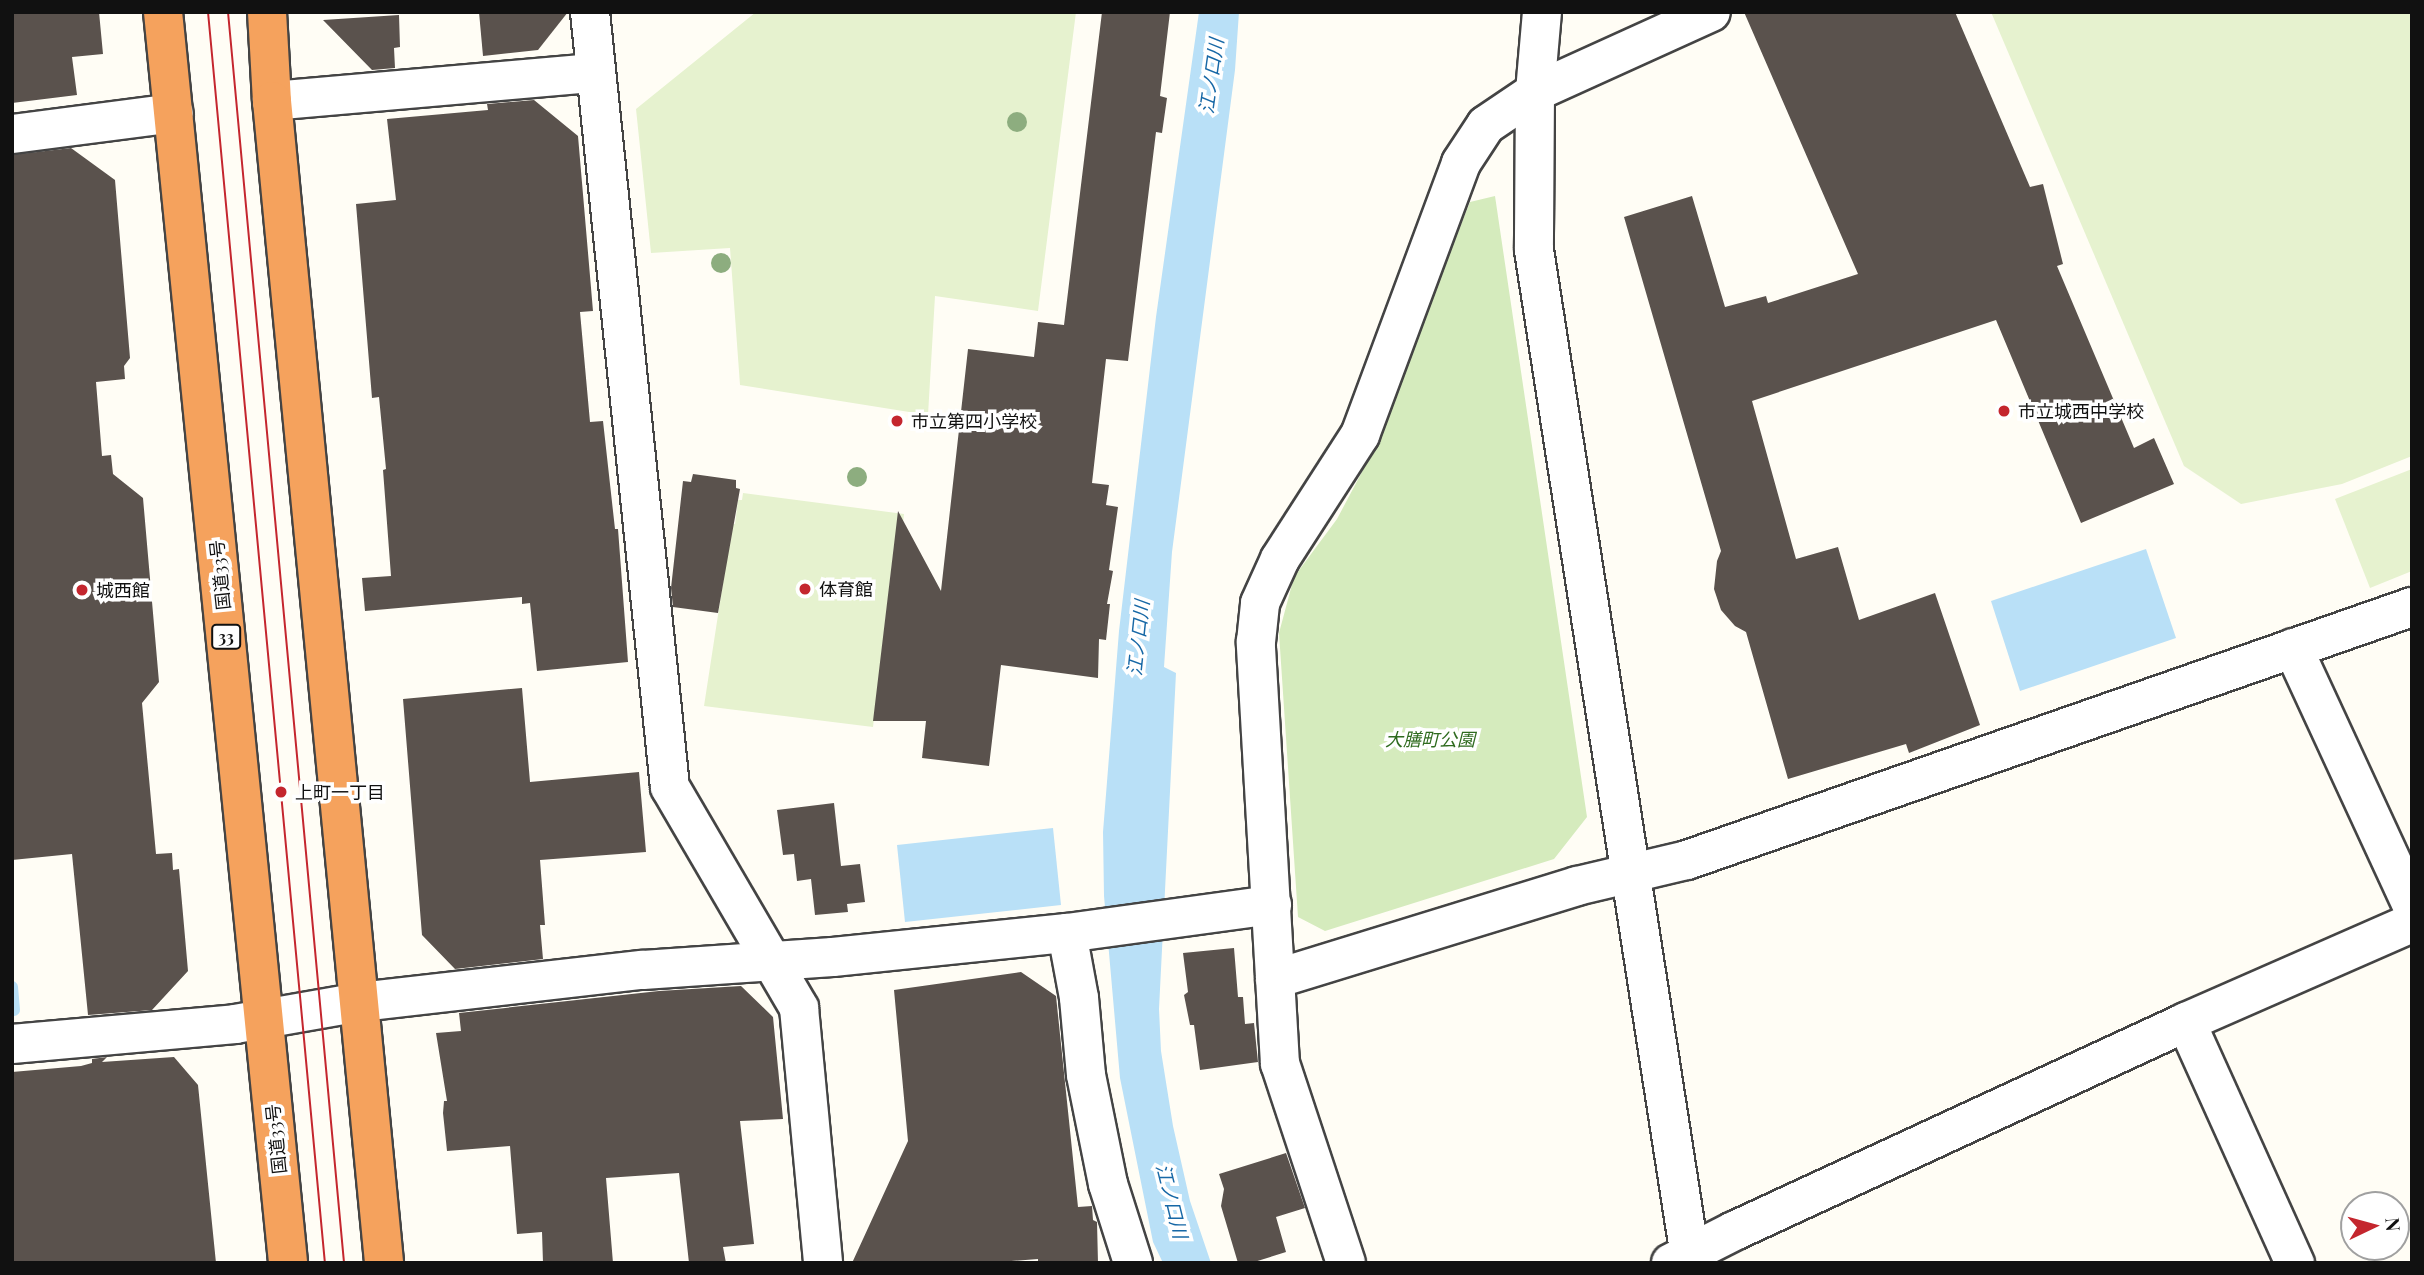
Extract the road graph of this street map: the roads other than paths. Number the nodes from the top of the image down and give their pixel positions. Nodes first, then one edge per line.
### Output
1 (163, 12) edge
2 (267, 12) edge
3 (590, 12) edge
4 (1542, 12) edge
5 (1711, 12) edge
6 (595, 73) junction
7 (1535, 92) junction
8 (272, 101) junction
9 (174, 113) junction
10 (12, 134) edge
11 (2412, 607) edge
12 (2293, 648) junction
13 (1633, 874) junction
14 (1272, 905) junction
15 (2412, 906) edge
16 (2412, 923) edge
17 (1079, 931) junction
18 (774, 962) junction
19 (1275, 979) junction
20 (360, 1002) junction
21 (264, 1017) junction
22 (2186, 1022) junction
23 (12, 1044) edge
24 (1684, 1259) edge
25 (288, 1263) edge
26 (384, 1263) edge
27 (823, 1263) edge
28 (1133, 1263) edge
29 (1346, 1263) edge
30 (2295, 1263) edge

1 - 9 highway, 国道33号 / 33
2 - 8 highway
3 - 6 street
4 - 7 street
5 - 7 street
6 - 8 street
6 - 18 street
7 - 13 street
7 - 14 street
8 - 20 highway
9 - 10 street
9 - 21 highway, 国道33号 / 33
11 - 12 street
12 - 13 street
12 - 15 street
13 - 19 street
13 - 24 street
14 - 17 street
14 - 19 street
16 - 22 street
17 - 18 street
17 - 28 street
18 - 20 street
18 - 27 street
19 - 29 street
20 - 21 street
20 - 26 highway
21 - 23 street
21 - 25 highway, 国道33号 / 33
22 - 24 street
22 - 30 street

